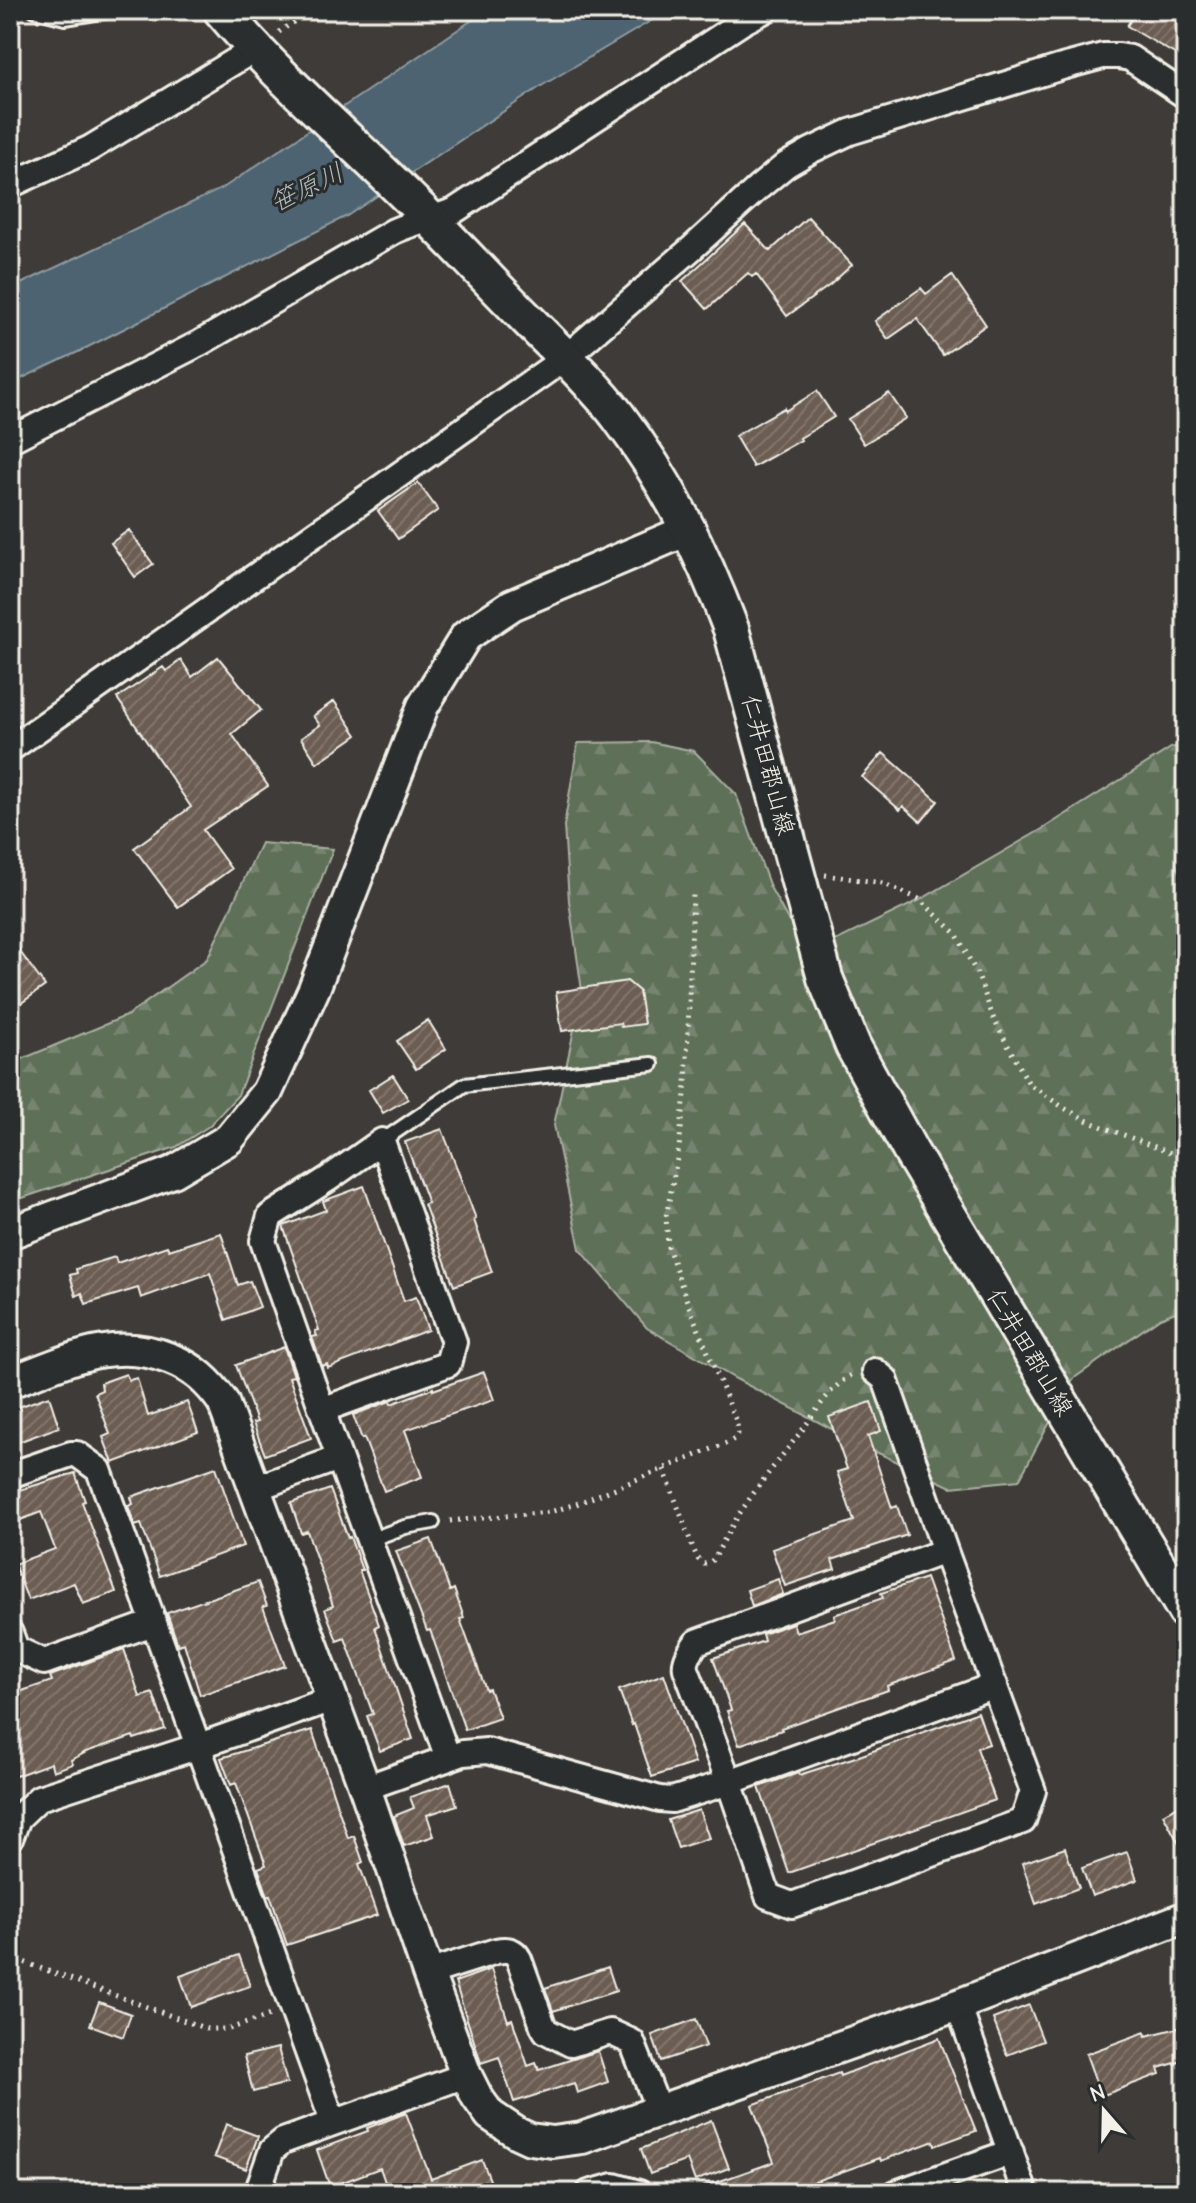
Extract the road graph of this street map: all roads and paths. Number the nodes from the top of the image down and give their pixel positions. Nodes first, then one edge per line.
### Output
1 (35, 10) edge
2 (114, 10) edge
3 (221, 10) edge
4 (311, 10) edge
5 (765, 10) edge
6 (262, 56) junction
7 (1186, 96) edge
8 (10, 185) edge
9 (424, 214) junction
10 (565, 358) junction
11 (10, 440) edge
12 (690, 529) junction
13 (10, 749) edge
14 (797, 871) junction
15 (693, 894) dead end
16 (652, 1064) dead end
17 (382, 1141) junction
18 (1186, 1159) edge
19 (10, 1233) edge
20 (875, 1371) joint
21 (10, 1382) edge
22 (322, 1410) junction
23 (339, 1458) junction
24 (664, 1469) junction
25 (10, 1475) edge
26 (256, 1488) junction
27 (433, 1522) joint
28 (369, 1540) junction
29 (945, 1551) junction
30 (1186, 1612) edge
31 (153, 1623) junction
32 (10, 1633) edge
33 (995, 1685) junction
34 (332, 1699) junction
35 (199, 1746) junction
36 (448, 1758) junction
37 (729, 1782) junction
38 (365, 1788) junction
39 (10, 1839) edge
40 (1186, 1917) edge
41 (10, 1957) edge
42 (428, 1973) junction
43 (958, 2005) junction
44 (292, 2008) junction
45 (466, 2075) junction
46 (659, 2111) junction
47 (333, 2122) junction
48 (1011, 2152) junction
49 (257, 2193) edge
50 (589, 2193) edge
51 (639, 2193) edge
52 (896, 2193) edge
53 (1025, 2193) edge

1 - 2 lane
3 - 6 main road, 仁井田郡山線
4 - 6 path
5 - 9 street
6 - 8 street
6 - 9 main road, 仁井田郡山線
7 - 10 street
9 - 10 main road, 仁井田郡山線
9 - 11 street
10 - 12 main road, 仁井田郡山線
10 - 13 street
12 - 14 main road, 仁井田郡山線
12 - 19 street
14 - 18 path
14 - 30 main road, 仁井田郡山線
15 - 24 path
16 - 17 lane
17 - 22 street
17 - 22 street
20 - 24 path
20 - 29 street
21 - 26 street
22 - 23 street
23 - 26 street
23 - 28 street
24 - 27 path
25 - 31 street
26 - 34 street
27 - 28 lane
28 - 36 street
29 - 33 street
29 - 37 street
31 - 32 street
31 - 35 street
33 - 37 street
33 - 37 street
34 - 35 street
34 - 38 street
35 - 39 street
35 - 44 street
36 - 37 street
36 - 38 street
38 - 42 street
40 - 43 street
41 - 44 path
42 - 45 street
42 - 46 street
43 - 46 street
43 - 48 street
44 - 47 street
45 - 46 street
45 - 47 street
47 - 49 street
48 - 52 street
48 - 53 street
50 - 51 street

